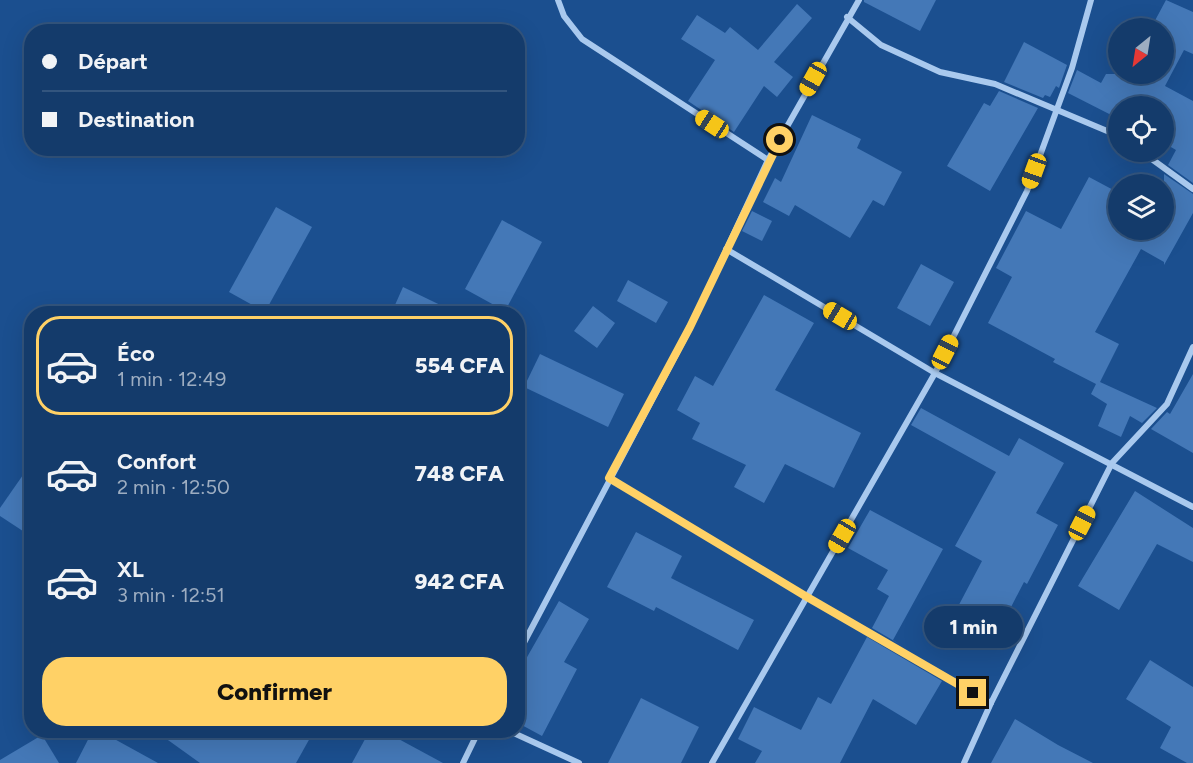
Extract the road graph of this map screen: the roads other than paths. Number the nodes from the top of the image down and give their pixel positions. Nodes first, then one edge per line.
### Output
1 (558, 0) edge
2 (859, 0) edge
3 (1091, 0) edge
4 (847, 18) junction
5 (1056, 111) junction
6 (1108, 132) edge
7 (768, 160) junction
8 (1156, 162) edge
9 (1193, 189) edge
10 (726, 249) junction
11 (1193, 347) edge
12 (935, 373) junction
13 (1112, 463) junction
14 (609, 478) junction
15 (1193, 507) edge
16 (807, 597) junction
17 (525, 640) edge
18 (991, 703) junction
19 (475, 738) edge
20 (524, 738) edge
21 (463, 763) edge
22 (579, 763) edge
23 (712, 763) edge
24 (964, 763) edge

1 - 7 street
2 - 4 street
3 - 5 street
4 - 5 street
4 - 7 street
5 - 6 street
5 - 12 street
7 - 10 street
8 - 9 street
10 - 12 street
10 - 14 street
11 - 13 street
12 - 13 street
12 - 16 street
13 - 15 street
13 - 18 street
14 - 16 street
14 - 17 street
16 - 18 street
16 - 23 street
18 - 24 street
19 - 21 street
20 - 22 street

